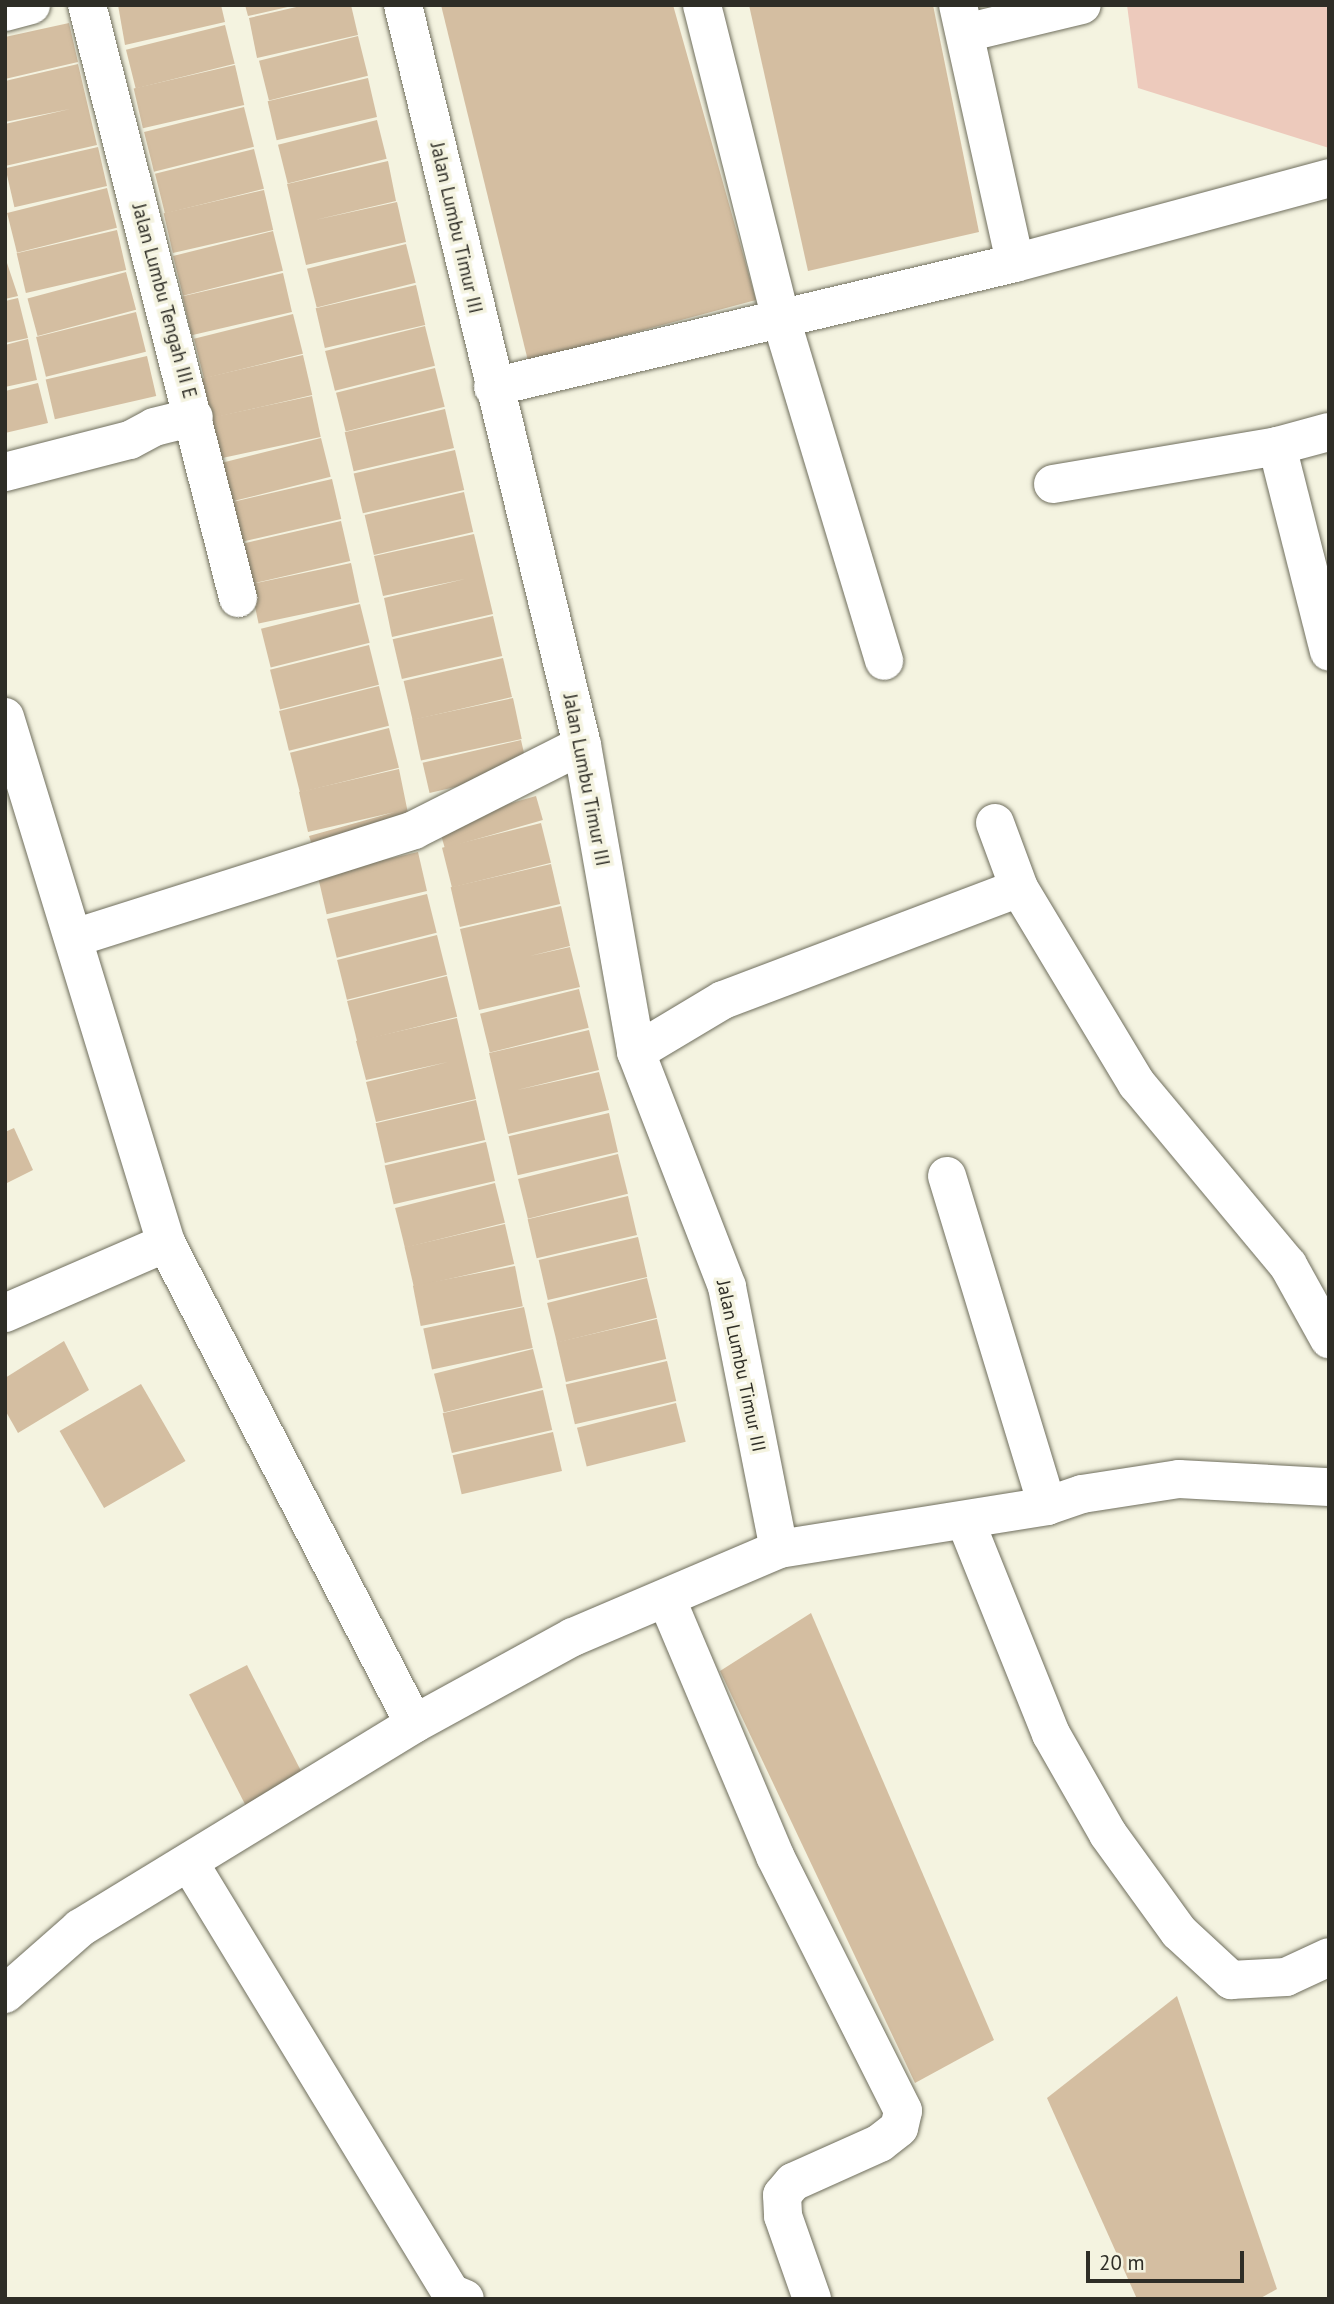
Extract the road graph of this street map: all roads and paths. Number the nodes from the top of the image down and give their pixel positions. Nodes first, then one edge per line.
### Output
1 (31, 5) edge
2 (86, 5) edge
3 (403, 5) edge
4 (702, 5) edge
5 (1082, 5) edge
6 (5, 12) edge
7 (962, 19) edge
8 (1329, 178) edge
9 (1015, 263) junction
10 (781, 319) junction
11 (494, 387) junction
12 (194, 417) junction
13 (1329, 432) edge
14 (1277, 446) junction
15 (5, 472) edge
16 (1053, 484) dead end
17 (238, 598) dead end
18 (1329, 652) edge
19 (884, 661) dead end
20 (5, 717) edge
21 (582, 746) junction
22 (995, 823) dead end
23 (1018, 888) junction
24 (74, 938) junction
25 (636, 1052) junction
26 (947, 1176) dead end
27 (166, 1242) junction
28 (5, 1313) edge
29 (1329, 1339) edge
30 (1329, 1487) edge
31 (1047, 1506) junction
32 (965, 1520) junction
33 (779, 1549) junction
34 (667, 1600) junction
35 (414, 1724) junction
36 (190, 1864) junction
37 (1329, 1957) edge
38 (5, 1994) edge
39 (452, 2297) edge
40 (812, 2299) edge

1 - 6 street
2 - 12 street, Jalan Lumbu Tengah III E
3 - 11 street, Jalan Lumbu Timur III
4 - 10 street
5 - 7 street
7 - 9 street
8 - 9 street
9 - 10 street
10 - 11 street
10 - 19 street
11 - 21 street, Jalan Lumbu Timur III
12 - 15 street
12 - 17 street, Jalan Lumbu Tengah III E
13 - 14 street
14 - 16 street
14 - 18 street
20 - 24 street
21 - 24 street
21 - 25 street, Jalan Lumbu Timur III
22 - 23 street
23 - 25 street
23 - 29 street
24 - 27 street
25 - 33 street, Jalan Lumbu Timur III
26 - 31 street
27 - 28 street
27 - 35 street
30 - 31 street
31 - 32 street
32 - 33 street
32 - 37 street
33 - 34 street
34 - 35 street
34 - 40 street
35 - 36 street
36 - 38 street
36 - 39 street

